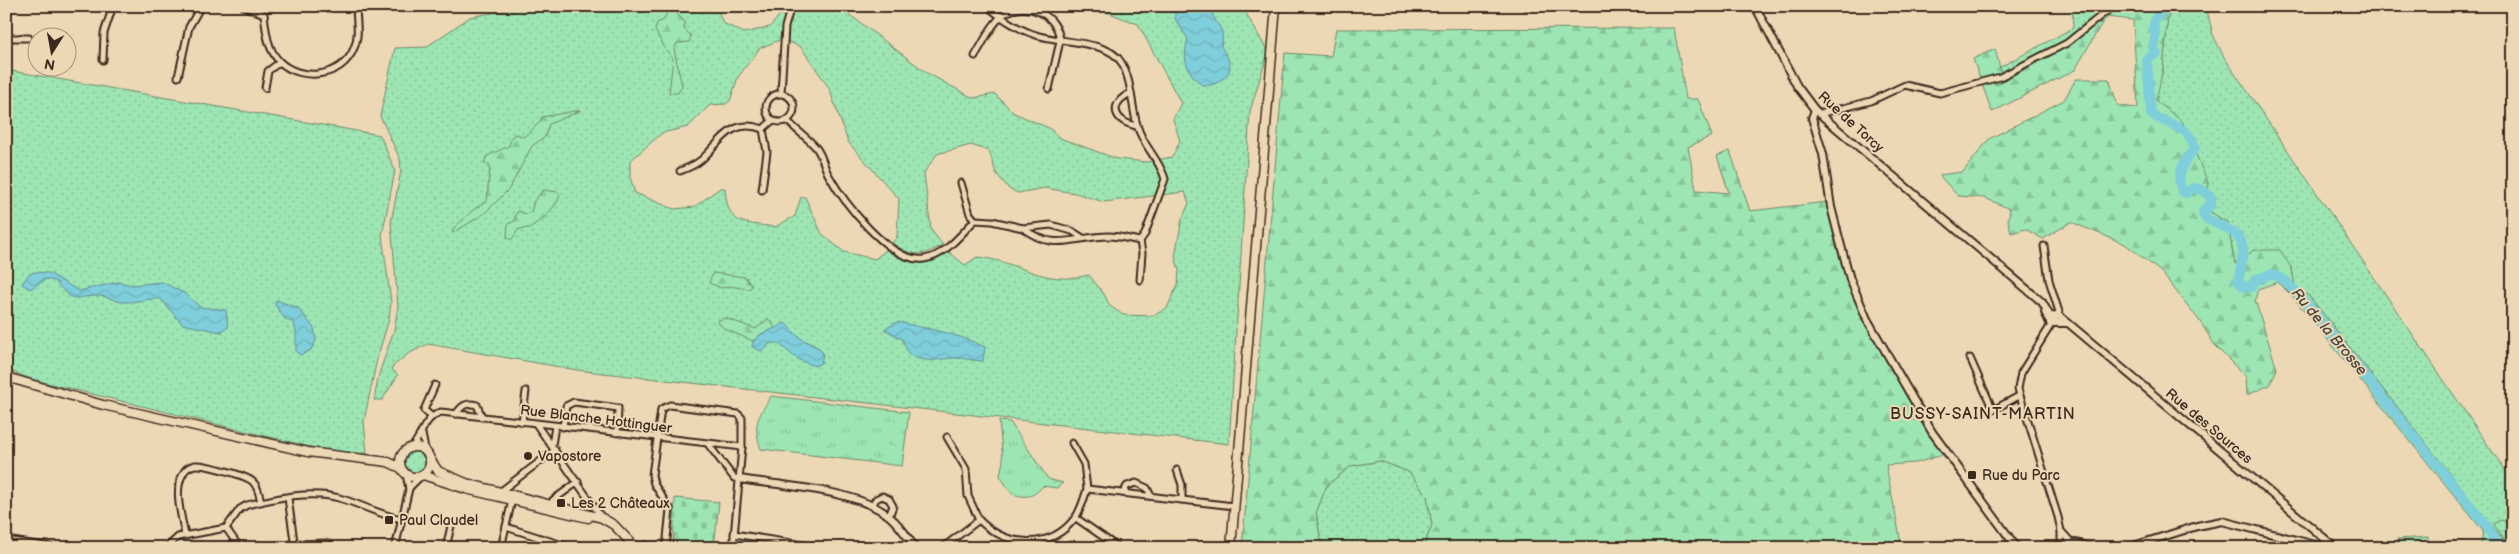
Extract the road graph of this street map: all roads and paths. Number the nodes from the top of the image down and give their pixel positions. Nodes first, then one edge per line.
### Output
1 (113, 6) edge
2 (201, 6) edge
3 (243, 6) edge
4 (356, 6) edge
5 (791, 6) edge
6 (902, 6) edge
7 (918, 6) edge
8 (987, 6) edge
9 (1291, 6) edge
10 (1525, 6) edge
11 (1605, 6) edge
12 (1755, 6) edge
13 (2112, 6) edge
14 (266, 7) edge
15 (1276, 7) edge
16 (264, 14) junction
17 (1000, 17) junction
18 (6, 38) edge
19 (28, 38) edge
20 (1060, 41) junction
21 (976, 56) dead end
22 (103, 60) dead end
23 (280, 62) junction
24 (178, 77) dead end
25 (265, 88) dead end
26 (1050, 89) dead end
27 (781, 93) junction
28 (1131, 93) junction
29 (1817, 112) junction
30 (772, 120) junction
31 (787, 120) junction
32 (1136, 126) junction
33 (763, 129) junction
34 (680, 171) dead end
35 (1892, 175) joint
36 (961, 183) dead end
37 (762, 190) dead end
38 (974, 220) junction
39 (1023, 228) junction
40 (1083, 238) junction
41 (1140, 241) junction
42 (2044, 246) dead end
43 (1140, 280) dead end
44 (2044, 306) junction
45 (2058, 315) junction
46 (2053, 324) junction
47 (2068, 324) junction
48 (1970, 358) dead end
49 (6, 378) edge
50 (435, 385) dead end
51 (526, 390) dead end
52 (2019, 396) junction
53 (456, 414) junction
54 (431, 416) junction
55 (482, 417) junction
56 (522, 422) junction
57 (536, 424) junction
58 (555, 426) junction
59 (563, 427) junction
60 (617, 433) junction
61 (422, 434) junction
62 (947, 437) dead end
63 (657, 438) junction
64 (1072, 443) dead end
65 (708, 444) junction
66 (413, 446) junction
67 (742, 447) junction
68 (554, 448) junction
69 (425, 449) junction
70 (402, 453) junction
71 (430, 459) junction
72 (381, 461) junction
73 (1177, 470) dead end
74 (403, 471) junction
75 (422, 476) junction
76 (739, 479) junction
77 (578, 482) junction
78 (409, 489) junction
79 (1087, 490) junction
80 (501, 491) junction
81 (1124, 493) junction
82 (1150, 496) junction
83 (288, 498) junction
84 (512, 500) junction
85 (1182, 500) junction
86 (261, 502) junction
87 (872, 505) junction
88 (1234, 506) junction
89 (552, 507) junction
90 (889, 516) junction
91 (602, 518) junction
92 (1076, 518) junction
93 (402, 519) junction
94 (979, 520) junction
95 (452, 526) dead end
96 (506, 527) junction
97 (226, 528) junction
98 (2061, 531) junction
99 (622, 533) junction
100 (734, 534) junction
101 (185, 535) junction
102 (6, 540) edge
103 (2072, 543) junction
104 (1030, 545) edge
105 (295, 546) edge
106 (1116, 547) edge
107 (57, 548) edge
108 (166, 548) edge
109 (240, 548) edge
110 (335, 548) edge
111 (395, 548) edge
112 (446, 548) edge
113 (501, 548) edge
114 (572, 548) edge
115 (636, 548) edge
116 (664, 548) edge
117 (733, 548) edge
118 (823, 548) edge
119 (915, 548) edge
120 (942, 548) edge
121 (1231, 548) edge
122 (2017, 548) edge
123 (2061, 548) edge
124 (2094, 548) edge
125 (2127, 548) edge
126 (2327, 548) edge
127 (2333, 548) edge

1 - 22 street
2 - 24 street
3 - 16 street
4 - 23 street
5 - 27 street
6 - 7 street
8 - 17 street
9 - 15 street
10 - 11 street
12 - 29 street, Rue de Torcy
13 - 29 street
14 - 16 street
15 - 88 main road
16 - 23 street
17 - 20 street
17 - 20 street
17 - 21 street
18 - 19 street
20 - 26 street
20 - 28 street
23 - 25 street
27 - 30 street
27 - 31 street
28 - 32 street
28 - 32 street
29 - 35 street, Rue de Torcy
29 - 122 street
30 - 31 street
30 - 33 street
31 - 38 street
32 - 41 street
33 - 34 street
33 - 37 street
35 - 44 street, Rue des Sources
36 - 38 street
38 - 39 street
39 - 40 street
39 - 40 street
40 - 41 street
41 - 43 street
42 - 45 street
44 - 45 street, Rue des Sources
44 - 46 street, Rue des Sources
45 - 46 street
45 - 47 street, Rue des Sources
46 - 47 street
46 - 52 street
47 - 127 street, Rue des Sources
48 - 52 street
49 - 72 main road
50 - 54 street
51 - 56 street
52 - 98 street
53 - 54 street, Rue Blanche Hottinguer
53 - 55 street, Rue Blanche Hottinguer
53 - 55 street, Rue Blanche Hottinguer
54 - 61 street
55 - 56 street, Rue Blanche Hottinguer
56 - 57 street, Rue Blanche Hottinguer
57 - 58 street, Rue Blanche Hottinguer
57 - 68 street
58 - 59 street, Rue Blanche Hottinguer
58 - 68 street
59 - 60 street, Rue Blanche Hottinguer
59 - 60 street
60 - 63 street, Rue Blanche Hottinguer
61 - 66 street
61 - 69 street
62 - 94 street
63 - 65 street, Rue Blanche Hottinguer
63 - 67 street
63 - 116 street
64 - 79 street
65 - 67 street, Rue Blanche Hottinguer
65 - 76 street
66 - 69 main road
66 - 70 main road
67 - 76 street
68 - 77 street
68 - 80 street
69 - 71 main road
70 - 72 main road
70 - 74 main road
71 - 75 main road
71 - 80 main road
72 - 74 main road
73 - 85 street
74 - 75 main road
74 - 78 street
75 - 78 street
75 - 84 main road
76 - 87 street
76 - 100 street
77 - 89 street
77 - 91 street
78 - 93 street
79 - 81 street
79 - 92 street
80 - 89 main road
81 - 82 street
81 - 82 street
82 - 85 street
83 - 86 street
83 - 93 street
83 - 105 street
84 - 89 main road
84 - 96 street
85 - 88 street
86 - 97 street
86 - 101 street
87 - 90 street
87 - 90 street
88 - 121 main road
89 - 91 main road
89 - 99 main road
90 - 119 street
91 - 99 main road
92 - 104 street
92 - 106 street
93 - 111 street
94 - 104 street
94 - 120 street
95 - 112 street
96 - 113 street
96 - 114 street
97 - 101 street
97 - 109 street
98 - 103 street
98 - 123 street
99 - 115 main road
100 - 117 street
100 - 118 street
101 - 108 street
102 - 107 street
103 - 123 street
103 - 124 street
105 - 110 street
115 - 116 street
125 - 126 street

